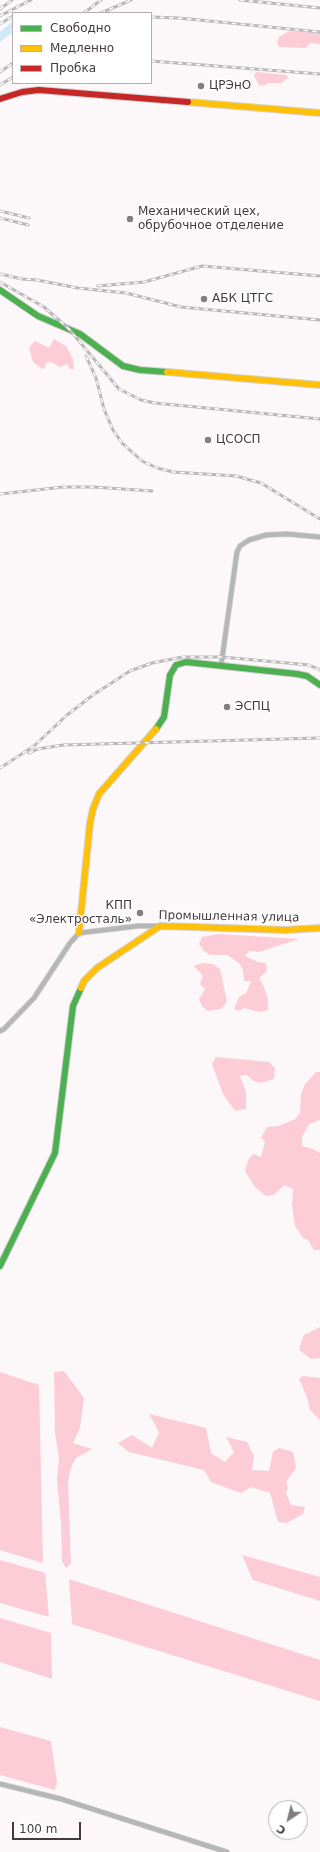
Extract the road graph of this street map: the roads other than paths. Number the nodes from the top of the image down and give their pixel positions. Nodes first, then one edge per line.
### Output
1 (0, 99) edge
2 (320, 113) edge
3 (0, 290) edge
4 (320, 385) edge
5 (320, 537) edge
6 (221, 666) junction
7 (320, 685) edge
8 (160, 926) junction
9 (320, 928) edge
10 (79, 934) junction
11 (0, 1031) edge
12 (0, 1266) edge
13 (0, 1784) edge
14 (227, 1852) edge

1 - 2 street
3 - 4 street
5 - 6 street
6 - 7 street
6 - 10 street
8 - 9 street, Промышленная улица
8 - 10 street, Промышленная улица
8 - 12 street
10 - 11 street
13 - 14 street

